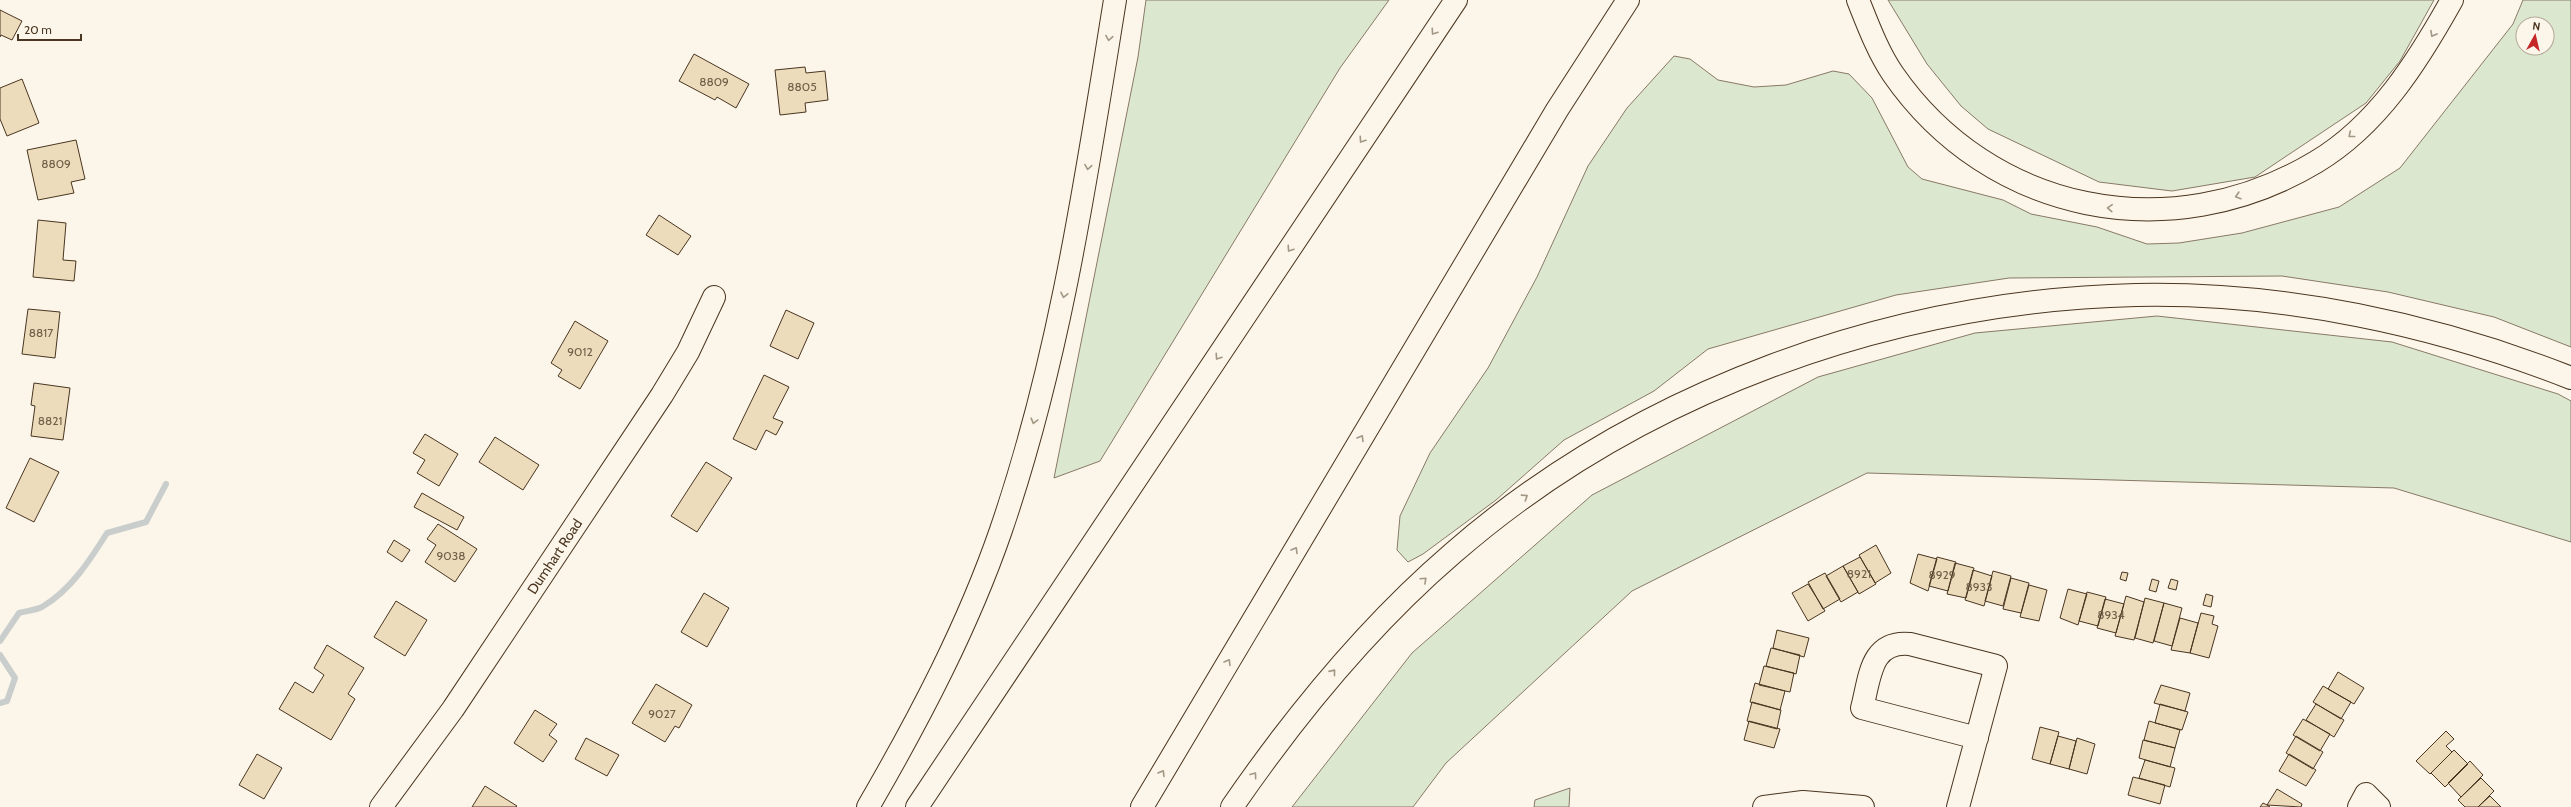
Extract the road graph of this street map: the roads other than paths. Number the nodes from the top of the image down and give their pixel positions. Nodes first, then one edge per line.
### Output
1 (1115, 0) edge
2 (1456, 0) edge
3 (1628, 0) edge
4 (1858, 0) edge
5 (2452, 0) edge
6 (714, 297) dead end
7 (2571, 378) edge
8 (1977, 738) junction
9 (381, 807) edge
10 (868, 807) edge
11 (917, 807) edge
12 (1142, 807) edge
13 (1232, 807) edge
14 (1764, 807) edge
15 (1863, 807) edge
16 (1958, 807) edge
17 (2359, 807) edge
18 (2379, 807) edge

1 -> 10 main road
2 -> 11 main road
12 -> 3 main road
5 -> 4 main road
6 - 9 main road, Dumhart Road
13 -> 7 main road
8 - 8 main road
8 - 16 main road
14 - 15 main road
17 - 18 main road

